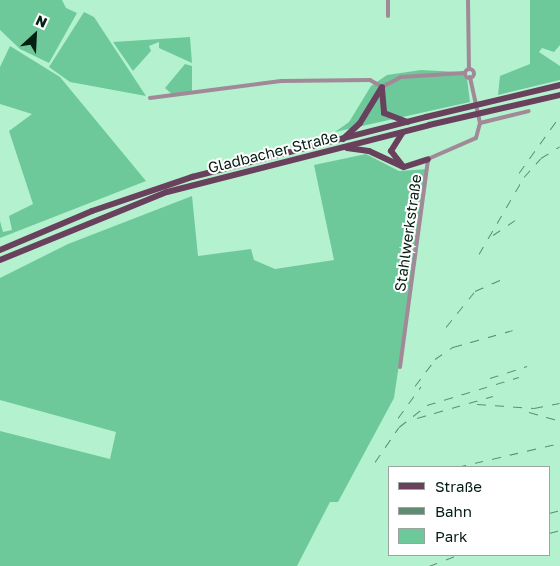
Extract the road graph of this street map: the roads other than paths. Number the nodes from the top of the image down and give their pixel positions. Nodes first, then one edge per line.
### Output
1 (388, 0) edge
2 (468, 0) edge
3 (388, 16) dead end
4 (469, 68) junction
5 (464, 73) junction
6 (470, 77) junction
7 (560, 85) edge
8 (382, 87) junction
9 (560, 95) edge
10 (150, 98) dead end
11 (529, 111) dead end
12 (408, 122) junction
13 (480, 123) junction
14 (404, 131) junction
15 (341, 144) junction
16 (428, 159) junction
17 (408, 166) junction
18 (0, 250) edge
19 (0, 260) edge
20 (400, 367) dead end

1 - 3 street
2 - 4 street
4 - 5 street
4 - 6 street
5 - 6 street
5 - 8 street
6 - 13 street
7 - 12 main road, Gladbacher Straße, bridge
8 - 10 street
8 - 12 main road
8 - 15 main road
9 - 14 main road, Gladbacher Straße, bridge
11 - 13 street
12 - 15 main road, Gladbacher Straße
13 - 16 street, Stahlwerkstraße
14 - 15 main road, Gladbacher Straße
14 - 17 main road
15 - 17 main road
15 - 18 main road, Gladbacher Straße
15 - 19 main road, Gladbacher Straße
16 - 17 main road
16 - 20 street, Stahlwerkstraße

